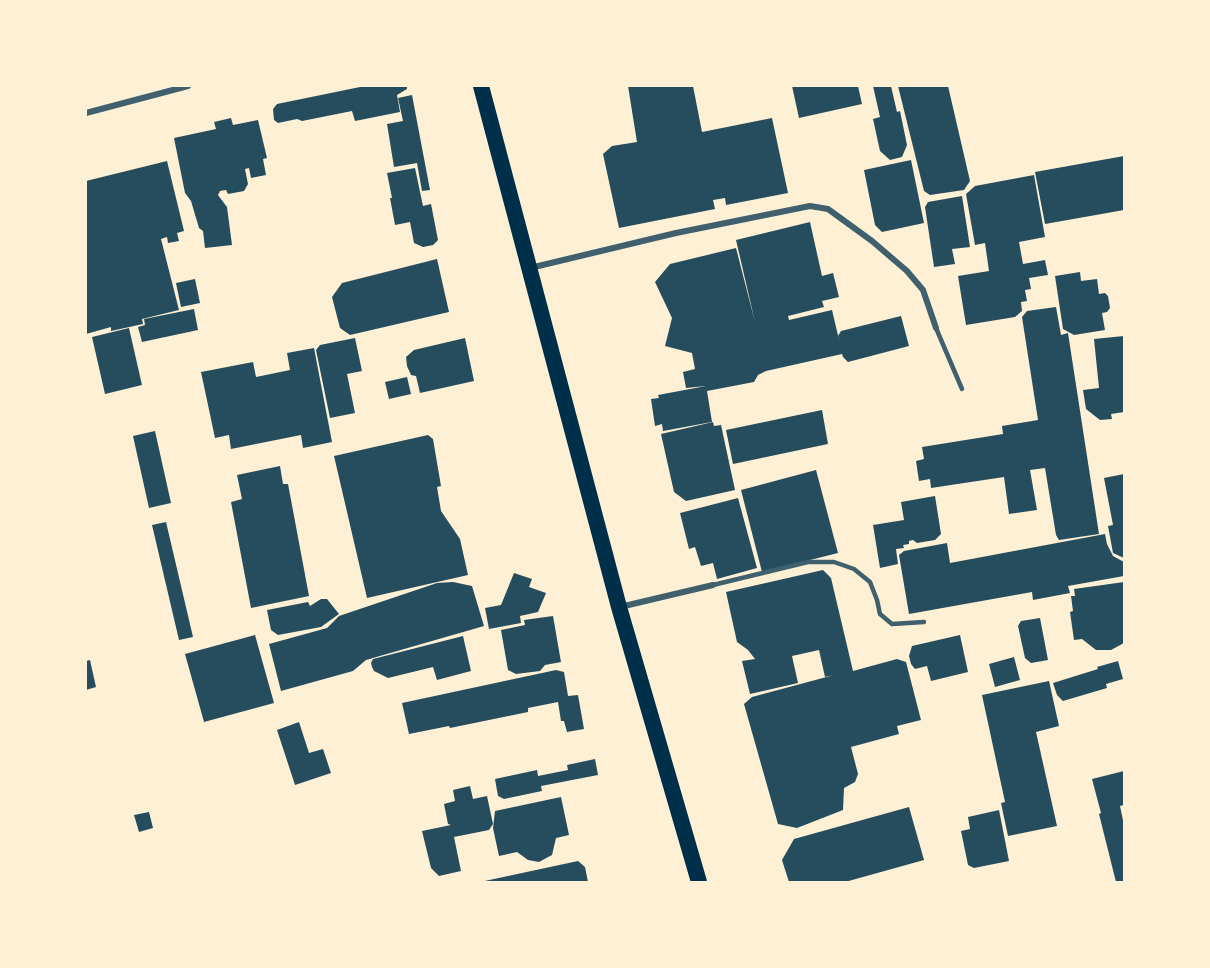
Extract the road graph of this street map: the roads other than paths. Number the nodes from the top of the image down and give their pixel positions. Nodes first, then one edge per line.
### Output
1 (188, 86) edge
2 (481, 86) edge
3 (86, 112) edge
4 (530, 268) junction
5 (936, 328) joint
6 (962, 389) dead end
7 (714, 585) joint
8 (619, 607) junction
9 (924, 622) dead end
10 (699, 882) edge

1 - 3 street
2 - 4 highway
4 - 5 street
4 - 8 highway
5 - 6 lane
7 - 8 street
7 - 9 lane
8 - 10 highway

